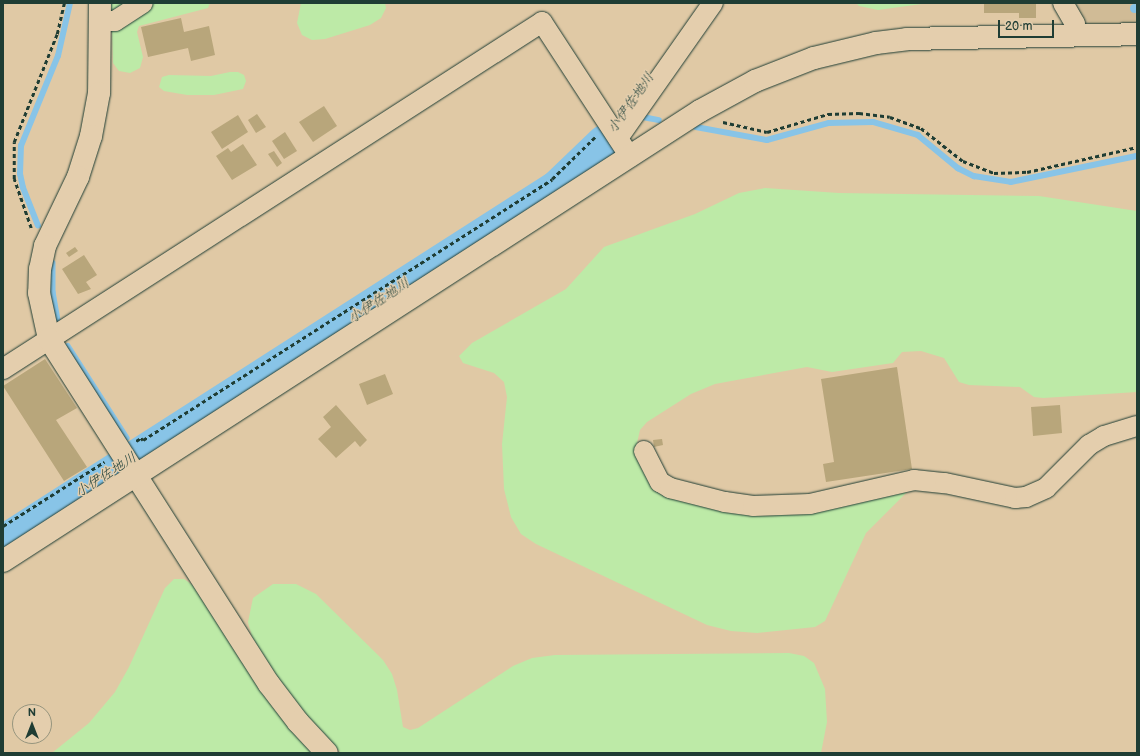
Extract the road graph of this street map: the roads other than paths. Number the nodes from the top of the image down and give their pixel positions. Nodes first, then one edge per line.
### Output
1 (143, 3) edge
2 (713, 3) edge
3 (1063, 3) edge
4 (100, 12) edge
5 (1137, 34) edge
6 (1075, 36) junction
7 (613, 130) junction
8 (630, 157) junction
9 (48, 339) junction
10 (3, 369) edge
11 (1137, 426) edge
12 (644, 451) dead end
13 (125, 461) junction
14 (3, 561) edge
15 (327, 753) edge

1 - 4 street
2 - 7 street
3 - 6 street
4 - 9 street
5 - 6 street
6 - 8 street
7 - 8 street
7 - 9 street
8 - 13 street
9 - 10 street
9 - 13 street
11 - 12 street
13 - 14 street
13 - 15 street

